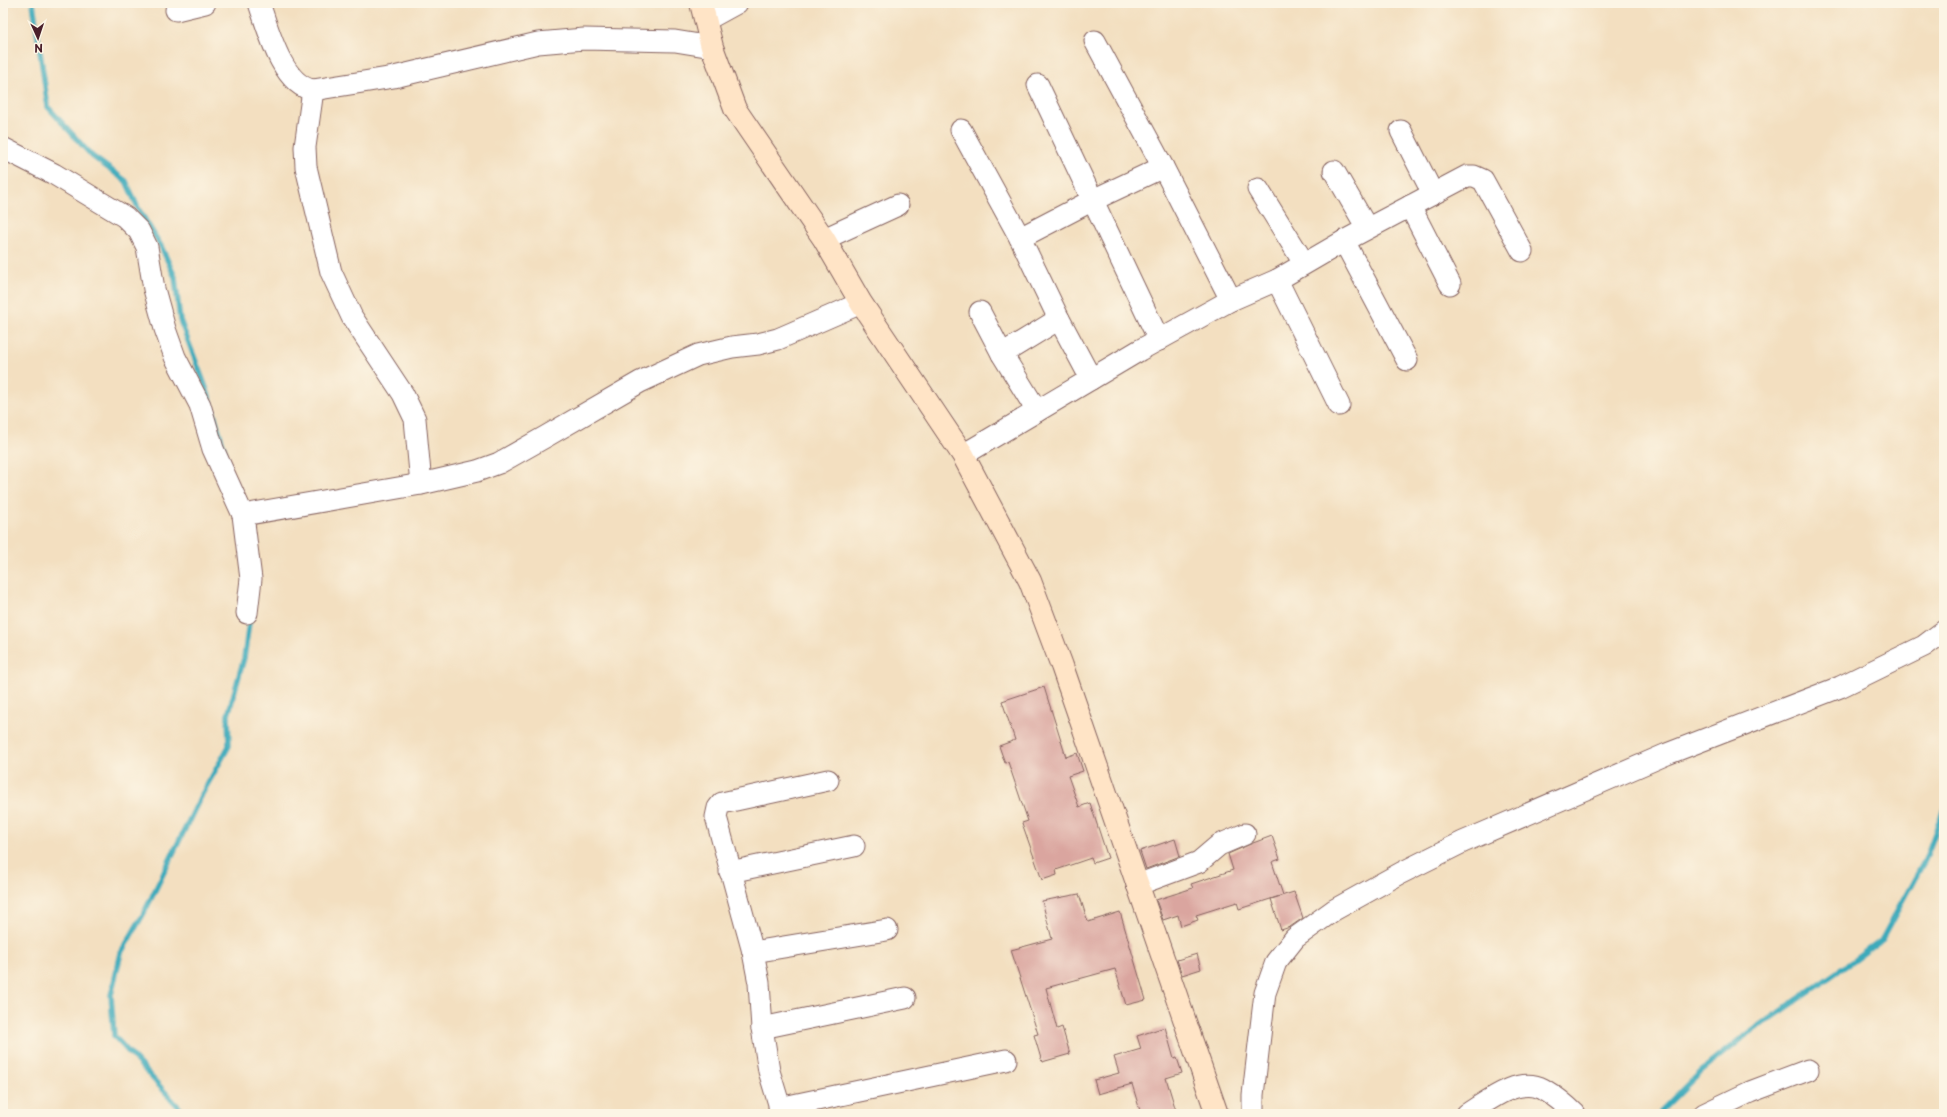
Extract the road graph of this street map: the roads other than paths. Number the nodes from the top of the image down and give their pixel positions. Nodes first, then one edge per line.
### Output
1 (205, 3) edge
2 (260, 3) edge
3 (736, 3) edge
4 (176, 10) dead end
5 (703, 11) edge
6 (1095, 41) dead end
7 (712, 47) junction
8 (1038, 85) dead end
9 (313, 90) junction
10 (961, 130) dead end
11 (1401, 131) dead end
12 (3, 148) edge
13 (1163, 167) junction
14 (1334, 171) dead end
15 (1258, 189) dead end
16 (1432, 194) junction
17 (1093, 200) junction
18 (898, 205) dead end
19 (1410, 206) junction
20 (1367, 228) junction
21 (1020, 238) junction
22 (824, 239) junction
23 (1344, 241) junction
24 (1522, 251) dead end
25 (1304, 263) junction
26 (1277, 280) junction
27 (1450, 284) dead end
28 (1231, 300) junction
29 (861, 304) junction
30 (980, 312) dead end
31 (1059, 319) junction
32 (1159, 340) junction
33 (1002, 354) junction
34 (1407, 360) dead end
35 (1091, 379) junction
36 (1339, 405) dead end
37 (1037, 411) junction
38 (963, 455) junction
39 (421, 484) junction
40 (243, 515) junction
41 (247, 613) dead end
42 (1944, 632) edge
43 (828, 780) dead end
44 (1245, 834) dead end
45 (854, 846) dead end
46 (730, 872) junction
47 (1137, 885) junction
48 (887, 930) dead end
49 (753, 952) junction
50 (905, 998) dead end
51 (762, 1028) junction
52 (1006, 1060) dead end
53 (1808, 1070) dead end
54 (781, 1111) edge
55 (1217, 1114) edge
56 (1253, 1114) edge
57 (1467, 1114) edge
58 (1575, 1114) edge
59 (1704, 1114) edge

1 - 4 street
2 - 9 street
3 - 5 street
5 - 7 street
6 - 13 street
7 - 9 street
7 - 22 street
8 - 17 street
9 - 39 street
10 - 21 street
11 - 16 street
12 - 40 street
13 - 17 street
13 - 28 street
14 - 20 street
15 - 25 street
16 - 19 street
16 - 24 street
17 - 21 street
17 - 32 street
18 - 22 street
19 - 20 street
19 - 27 street
20 - 23 street
21 - 31 street
22 - 29 street
23 - 25 street
23 - 34 street
25 - 26 street
26 - 28 street
26 - 36 street
28 - 32 street
29 - 38 street
29 - 39 street
30 - 33 street
31 - 33 street
31 - 35 street
32 - 35 street
33 - 37 street
35 - 37 street
37 - 38 street
38 - 47 street
39 - 40 street
40 - 41 street
42 - 56 street
43 - 46 street
44 - 47 street
45 - 46 street
46 - 49 street
47 - 55 street
48 - 49 street
49 - 51 street
50 - 51 street
51 - 54 street
52 - 54 street
53 - 59 street
57 - 58 street

